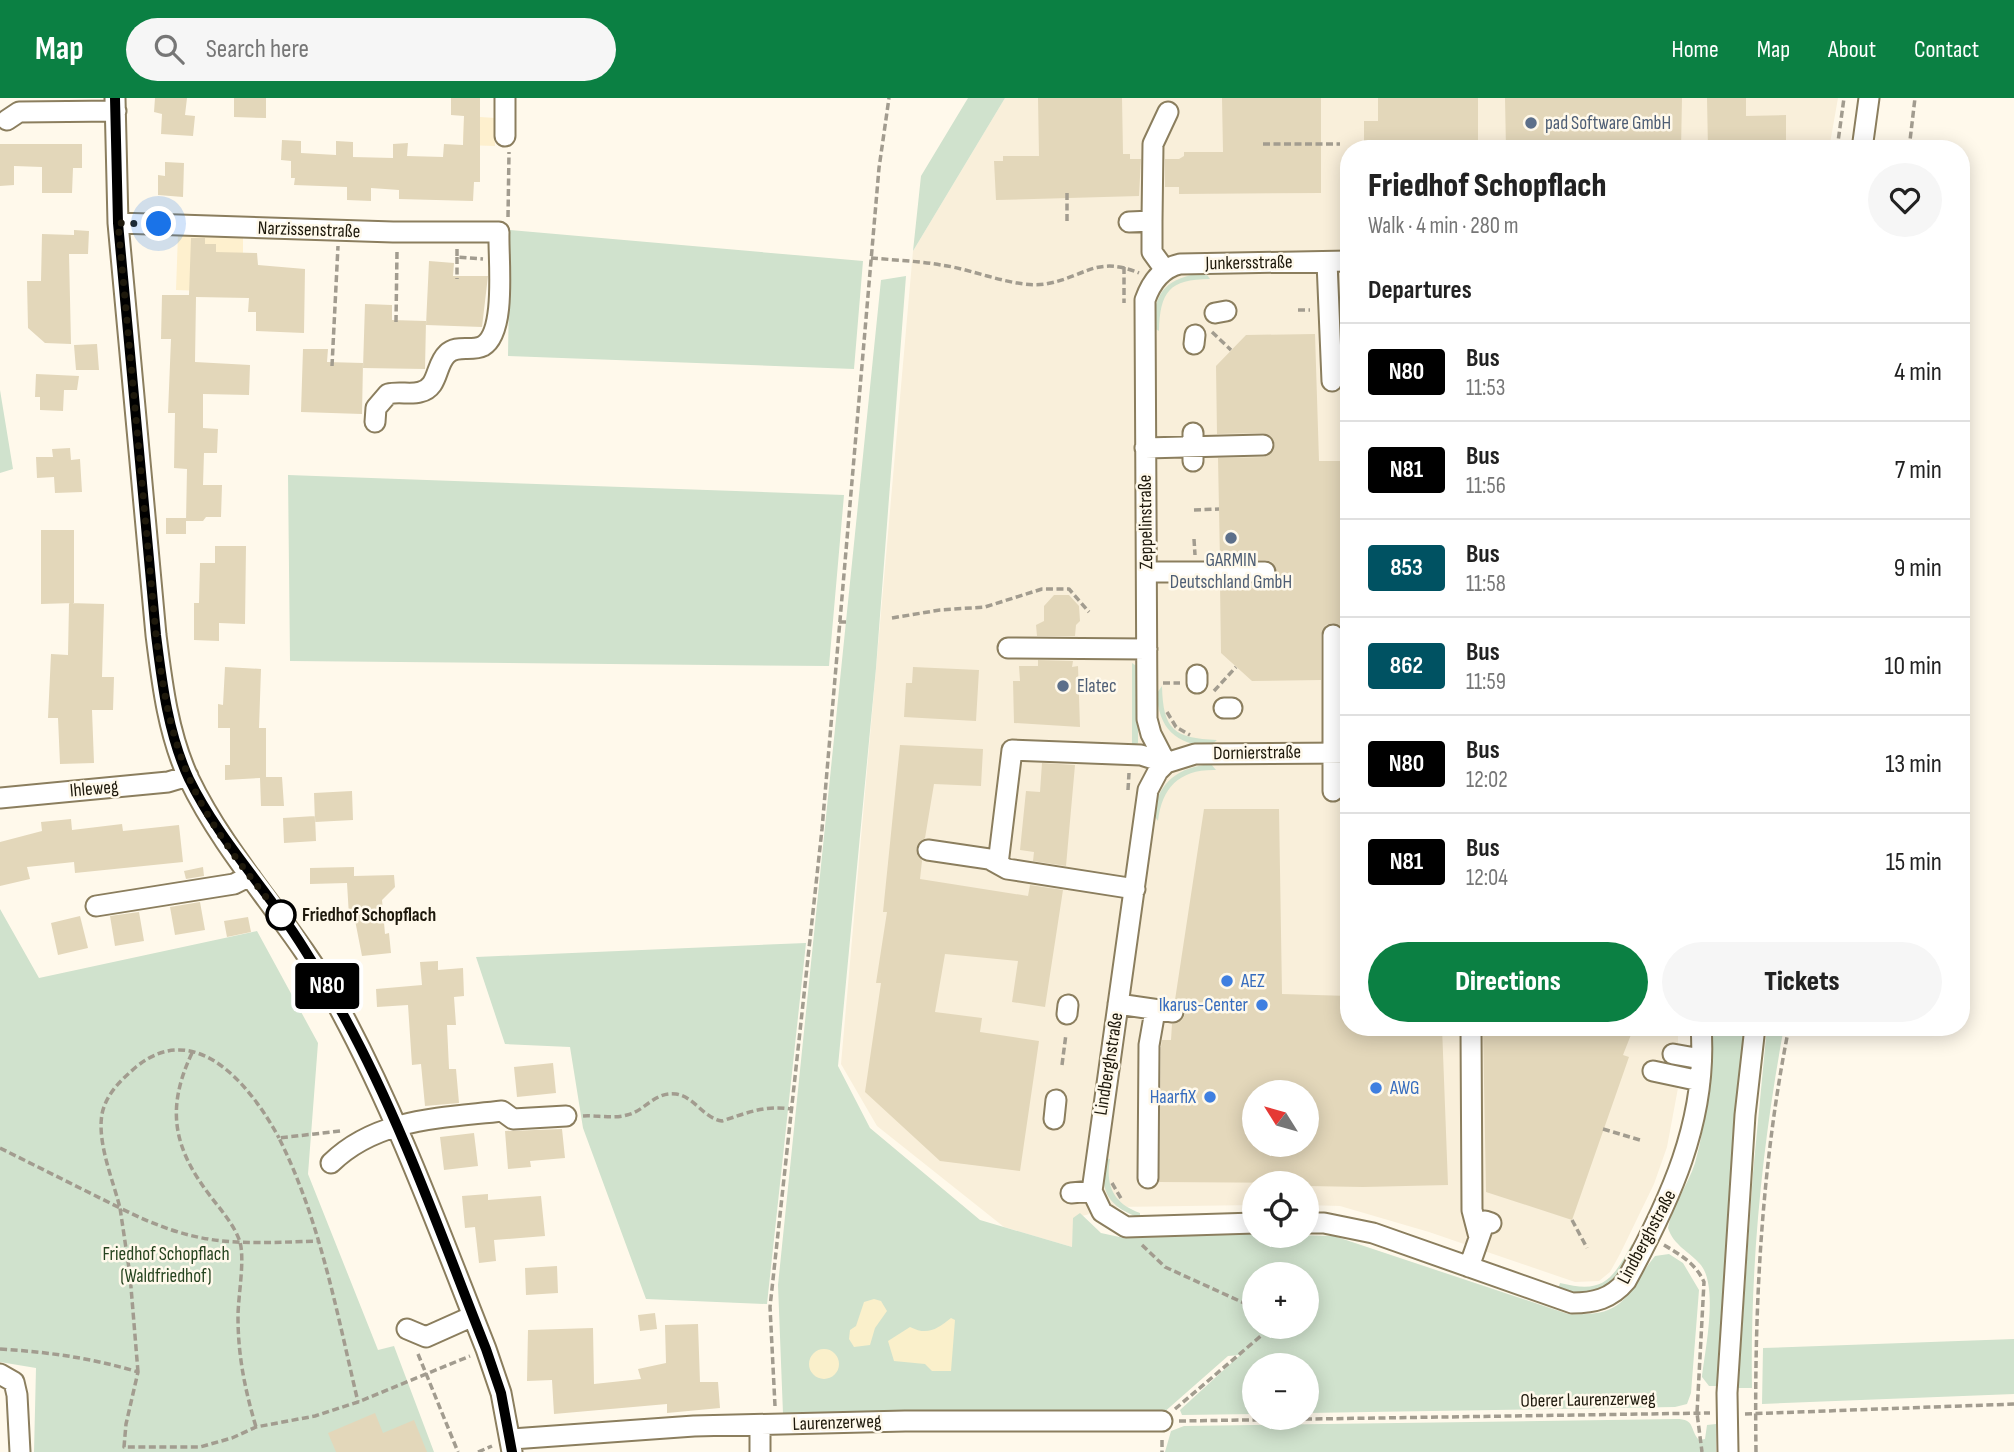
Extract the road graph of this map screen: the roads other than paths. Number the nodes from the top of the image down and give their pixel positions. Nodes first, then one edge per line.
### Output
1 (505, 98) edge
2 (1868, 98) edge
3 (115, 104) edge
4 (1168, 112) dead end
5 (7, 120) dead end
6 (505, 136) road end
7 (1863, 140) edge
8 (1152, 221) junction
9 (1129, 222) dead end
10 (118, 223) junction
11 (1340, 261) edge
12 (1328, 262) junction
13 (1160, 275) junction
14 (1332, 381) dead end
15 (375, 422) dead end
16 (1263, 446) dead end
17 (1145, 448) junction
18 (1147, 572) junction
19 (1265, 572) dead end
20 (1333, 635) dead end
21 (1008, 648) dead end
22 (1147, 649) junction
23 (1340, 748) edge
24 (1340, 753) edge
25 (1340, 758) edge
26 (1166, 763) junction
27 (188, 776) junction
28 (1333, 791) dead end
29 (0, 798) edge
30 (928, 850) dead end
31 (998, 864) junction
32 (250, 876) junction
33 (1135, 889) junction
34 (96, 906) dead end
35 (1118, 1004) junction
36 (1471, 1036) edge
37 (1701, 1036) edge
38 (1754, 1036) edge
39 (1673, 1054) dead end
40 (1701, 1059) junction
41 (1653, 1071) dead end
42 (1700, 1081) junction
43 (566, 1116) road end
44 (474, 1123) dead end
45 (398, 1130) junction
46 (331, 1163) dead end
47 (1148, 1178) dead end
48 (1092, 1191) junction
49 (1071, 1192) dead end
50 (1319, 1223) edge
51 (1242, 1224) edge
52 (1469, 1267) junction
53 (473, 1316) junction
54 (407, 1329) road end
55 (0, 1374) edge
56 (1167, 1421) road end
57 (768, 1425) junction
58 (512, 1446) edge
59 (20, 1452) edge
60 (760, 1452) edge
61 (1728, 1452) edge

1 - 6 street
2 - 7 street
3 - 5 street
3 - 10 street
4 - 8 street
8 - 9 street
8 - 13 street
10 - 15 street, Narzissenstraße
10 - 27 street
11 - 12 street, Junkersstraße
12 - 13 street, Junkersstraße
12 - 14 street
13 - 17 street, Zeppelinstraße
16 - 17 street
17 - 18 street, Zeppelinstraße
18 - 19 street
18 - 22 street, Zeppelinstraße
20 - 23 street
21 - 22 street
22 - 26 street, Zeppelinstraße
24 - 26 street, Dornierstraße
25 - 28 street
26 - 31 street
26 - 33 street, Lindberghstraße
27 - 29 street, Ihleweg
27 - 32 street
30 - 31 street
31 - 33 street
32 - 34 street
32 - 45 street
33 - 35 street, Lindberghstraße
35 - 47 street
35 - 48 street, Lindberghstraße
36 - 52 street
37 - 40 street, Lindberghstraße
38 - 61 street
39 - 40 street
40 - 42 street, Lindberghstraße
41 - 42 street
42 - 52 street, Lindberghstraße
43 - 45 street
44 - 45 street
45 - 46 street
45 - 53 street
48 - 49 street
48 - 51 street
50 - 52 street, Lindberghstraße
53 - 54 street
53 - 58 street
55 - 59 street
56 - 57 street, Laurenzerweg
57 - 58 street, Laurenzerweg
57 - 60 street

